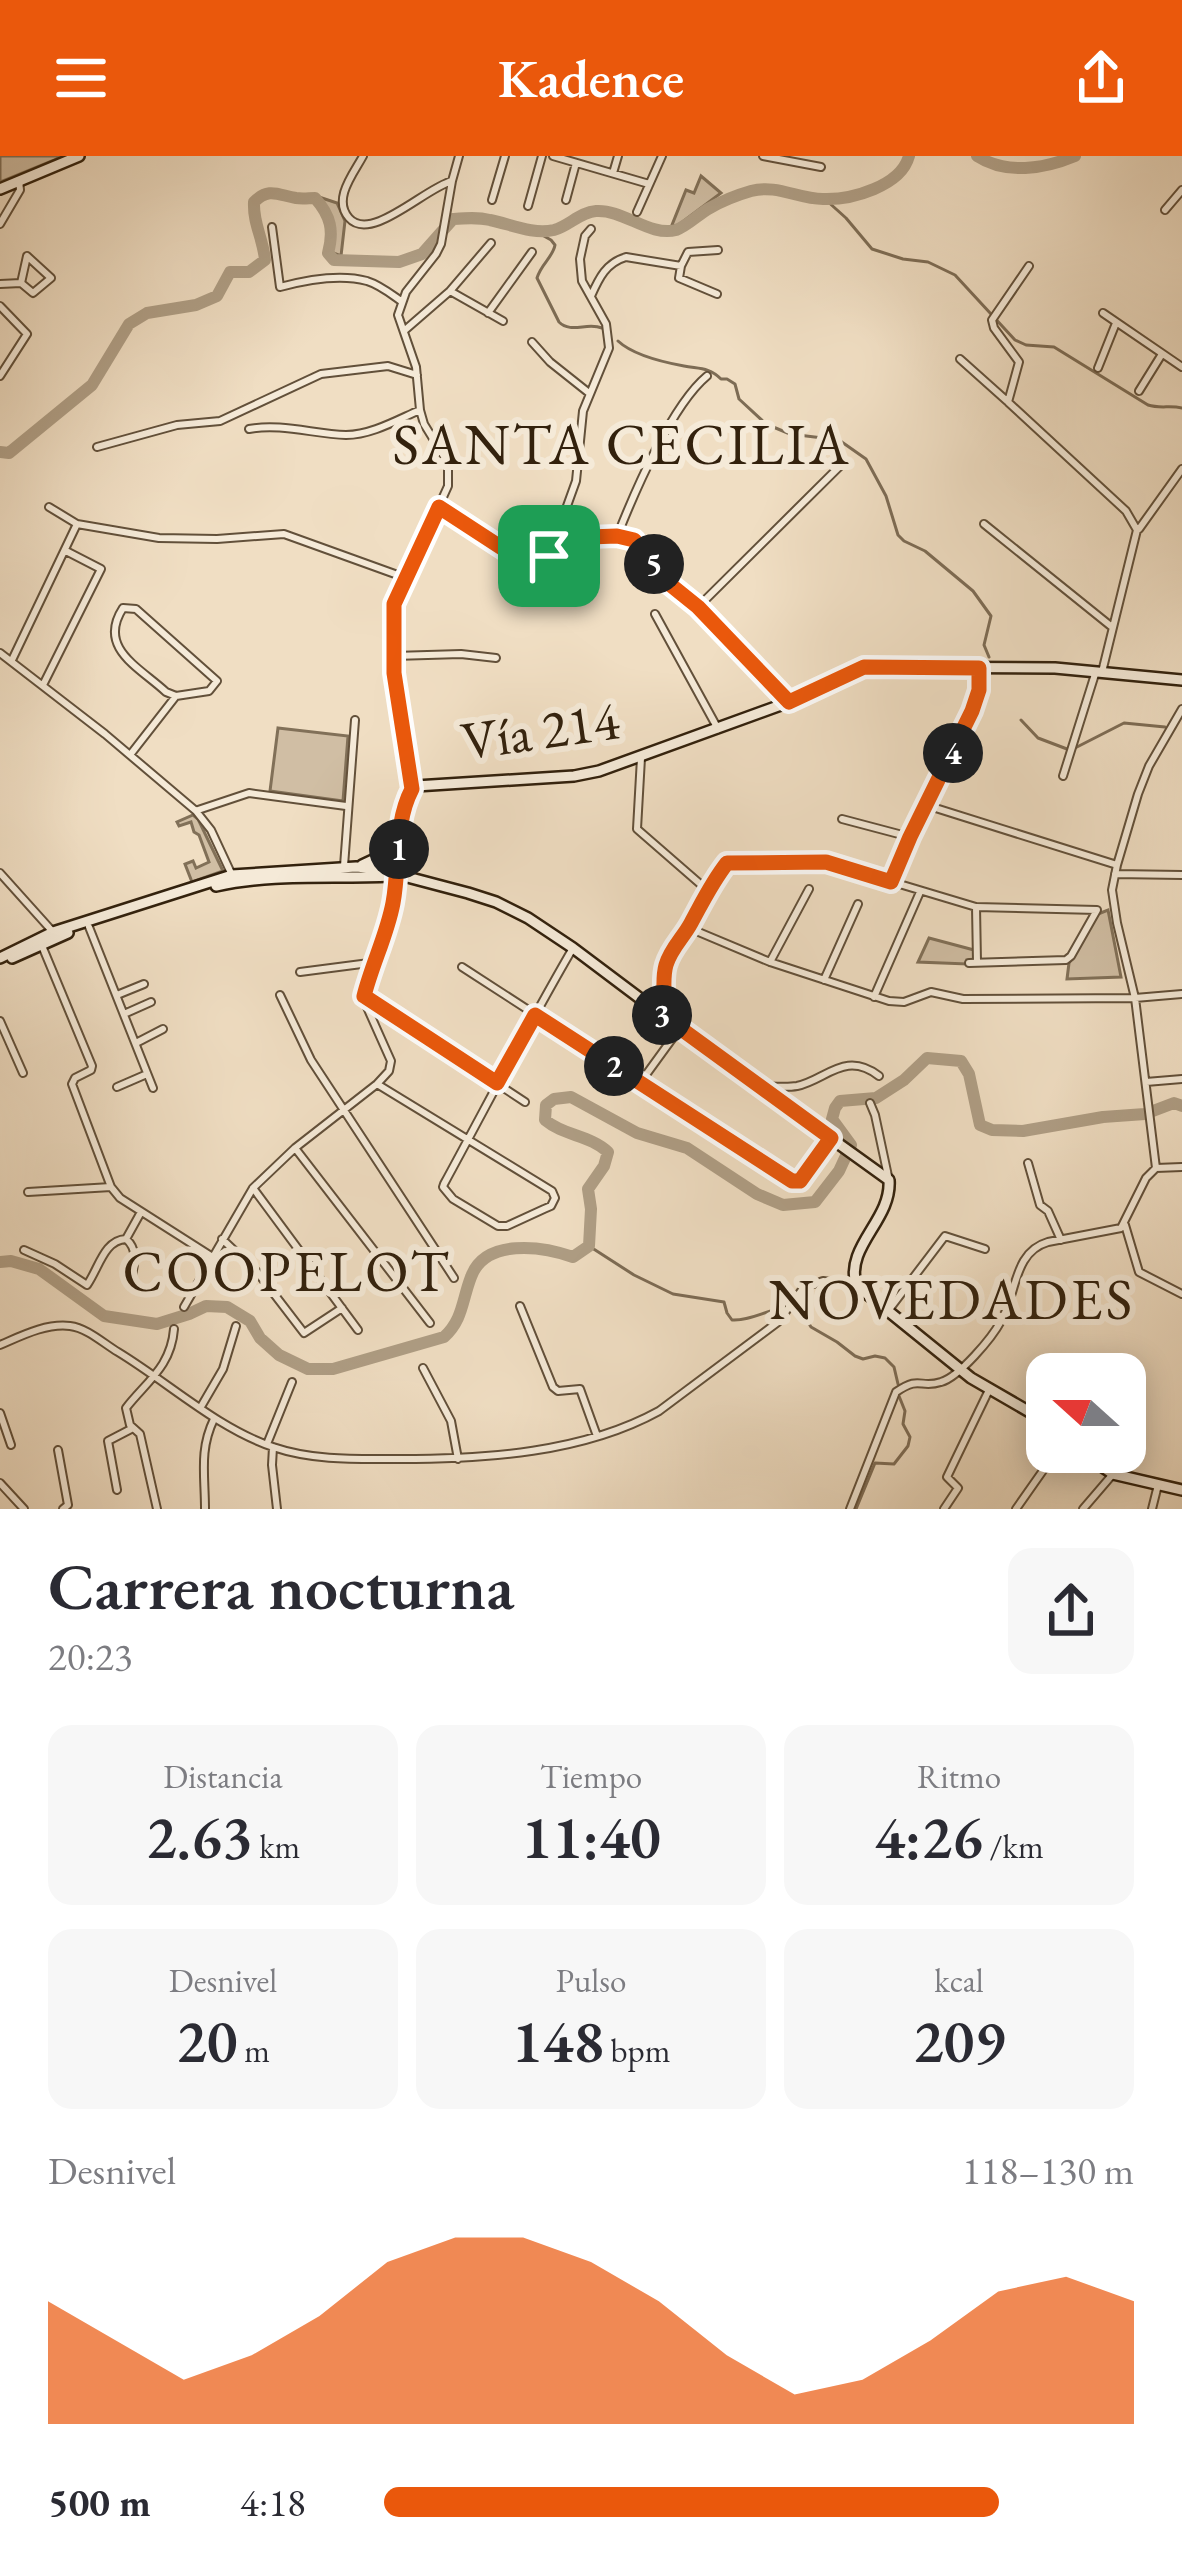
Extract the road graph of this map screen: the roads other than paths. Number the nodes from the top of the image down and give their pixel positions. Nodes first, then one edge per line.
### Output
1 (79, 156) edge
2 (363, 156) edge
3 (460, 156) edge
4 (505, 156) edge
5 (542, 156) edge
6 (553, 156) edge
7 (618, 156) edge
8 (662, 156) edge
9 (763, 156) edge
10 (576, 163) junction
11 (821, 166) dead end
12 (613, 173) junction
13 (19, 180) junction
14 (452, 181) junction
15 (649, 184) junction
16 (0, 189) edge
17 (1180, 195) edge
18 (492, 200) dead end
19 (566, 200) dead end
20 (528, 206) dead end
21 (1166, 210) dead end
22 (637, 212) dead end
23 (0, 224) edge
24 (272, 227) dead end
25 (591, 230) dead end
26 (491, 243) dead end
27 (718, 250) dead end
28 (532, 252) dead end
29 (680, 266) junction
30 (1029, 266) dead end
31 (21, 283) junction
32 (0, 284) edge
33 (450, 291) junction
34 (717, 295) dead end
35 (591, 297) junction
36 (401, 301) junction
37 (0, 306) edge
38 (488, 313) junction
39 (1103, 314) dead end
40 (503, 321) dead end
41 (1116, 323) junction
42 (405, 331) junction
43 (532, 342) dead end
44 (1163, 352) junction
45 (960, 359) dead end
46 (1182, 367) edge
47 (1098, 368) dead end
48 (417, 375) junction
49 (0, 376) edge
50 (707, 376) dead end
51 (1139, 392) dead end
52 (589, 393) junction
53 (1007, 401) junction
54 (420, 410) junction
55 (249, 429) dead end
56 (97, 447) dead end
57 (841, 465) dead end
58 (1182, 469) edge
59 (49, 507) dead end
60 (439, 507) junction
61 (76, 524) junction
62 (984, 524) dead end
63 (1137, 530) junction
64 (617, 536) junction
65 (65, 551) junction
66 (549, 556) junction
67 (406, 578) junction
68 (698, 607) junction
69 (655, 614) dead end
70 (1112, 627) junction
71 (0, 652) edge
72 (394, 656) junction
73 (496, 658) dead end
74 (12, 660) junction
75 (979, 668) junction
76 (1099, 671) junction
77 (1182, 680) edge
78 (43, 685) junction
79 (176, 696) junction
80 (789, 702) junction
81 (1182, 709) edge
82 (355, 720) dead end
83 (718, 729) junction
84 (130, 755) junction
85 (641, 758) junction
86 (1063, 776) dead end
87 (412, 789) junction
88 (926, 805) junction
89 (346, 806) junction
90 (196, 811) junction
91 (842, 819) dead end
92 (401, 829) junction
93 (910, 837) junction
94 (356, 867) junction
95 (1116, 870) junction
96 (343, 872) junction
97 (0, 873) edge
98 (395, 875) junction
99 (1182, 875) edge
100 (233, 879) junction
101 (891, 882) junction
102 (809, 889) dead end
103 (706, 890) junction
104 (920, 892) junction
105 (858, 904) dead end
106 (976, 907) junction
107 (89, 926) junction
108 (689, 928) junction
109 (53, 932) junction
110 (40, 941) junction
111 (573, 948) junction
112 (0, 961) edge
113 (376, 962) junction
114 (770, 962) junction
115 (462, 967) dead end
116 (301, 972) dead end
117 (824, 980) junction
118 (145, 985) dead end
119 (1182, 994) edge
120 (117, 995) junction
121 (280, 995) dead end
122 (364, 996) junction
123 (874, 997) junction
124 (1135, 998) junction
125 (151, 1001) dead end
126 (124, 1014) junction
127 (535, 1015) junction
128 (662, 1015) junction
129 (0, 1021) edge
130 (680, 1028) junction
131 (163, 1029) dead end
132 (136, 1043) junction
133 (23, 1073) dead end
134 (147, 1073) junction
135 (879, 1076) dead end
136 (1182, 1078) edge
137 (1146, 1082) junction
138 (497, 1083) junction
139 (640, 1083) junction
140 (377, 1084) junction
141 (758, 1085) junction
142 (118, 1087) dead end
143 (153, 1088) dead end
144 (525, 1102) dead end
145 (870, 1103) dead end
146 (345, 1108) junction
147 (831, 1138) junction
148 (468, 1141) junction
149 (295, 1148) junction
150 (1028, 1163) dead end
151 (1182, 1167) edge
152 (1156, 1168) junction
153 (889, 1180) junction
154 (111, 1187) junction
155 (253, 1188) junction
156 (28, 1192) dead end
157 (141, 1212) junction
158 (1125, 1224) junction
159 (126, 1239) junction
160 (222, 1239) junction
161 (1061, 1240) junction
162 (24, 1250) dead end
163 (985, 1250) dead end
164 (211, 1256) junction
165 (854, 1262) junction
166 (454, 1278) dead end
167 (131, 1280) dead end
168 (836, 1282) junction
169 (856, 1285) junction
170 (1182, 1294) edge
171 (520, 1306) dead end
172 (184, 1307) dead end
173 (342, 1308) junction
174 (888, 1311) junction
175 (430, 1323) dead end
176 (236, 1326) dead end
177 (174, 1330) dead end
178 (358, 1330) dead end
179 (0, 1345) edge
180 (423, 1368) dead end
181 (959, 1370) junction
182 (156, 1376) junction
183 (292, 1382) dead end
184 (989, 1390) junction
185 (201, 1406) junction
186 (1026, 1410) edge
187 (0, 1413) edge
188 (214, 1418) junction
189 (134, 1428) junction
190 (597, 1436) junction
191 (11, 1445) dead end
192 (270, 1445) junction
193 (58, 1450) dead end
194 (458, 1459) junction
195 (1041, 1473) edge
196 (1113, 1474) joint
197 (0, 1484) edge
198 (1158, 1485) junction
199 (117, 1490) dead end
200 (1182, 1490) edge
201 (24, 1509) edge
202 (63, 1509) edge
203 (157, 1509) edge
204 (205, 1509) edge
205 (277, 1509) edge
206 (850, 1509) edge
207 (944, 1509) edge
208 (1016, 1509) edge
209 (1083, 1509) edge
210 (1152, 1509) edge

1 - 13 main road
2 - 14 street
3 - 14 street
4 - 18 street
5 - 20 street
6 - 10 street
7 - 12 street
8 - 15 street
9 - 11 street
10 - 12 street
10 - 19 street
12 - 15 street
13 - 16 main road
13 - 23 street
14 - 36 street
15 - 22 street
17 - 21 street
24 - 36 street
25 - 35 street
26 - 33 street
27 - 29 street
28 - 38 street
29 - 34 street
29 - 35 street
30 - 53 street
31 - 31 street
31 - 32 street
33 - 38 street
33 - 42 street
35 - 52 street
36 - 42 street
37 - 49 street
38 - 40 street
39 - 41 street
41 - 44 street
41 - 47 street
42 - 48 street
43 - 52 street
44 - 46 street
44 - 51 street
45 - 53 street
48 - 54 street
48 - 56 street
50 - 64 street
52 - 66 street
53 - 63 street
54 - 55 street
54 - 60 street
57 - 68 street
58 - 63 street
59 - 61 street
60 - 66 street
60 - 67 street
61 - 65 street
61 - 67 street
62 - 70 street
63 - 70 street
64 - 66 street
64 - 68 street
65 - 74 street
65 - 78 street
67 - 72 street
68 - 80 street
69 - 83 street
70 - 76 street
71 - 74 street
72 - 73 street
72 - 87 street
74 - 78 street
75 - 76 main road, Vía 214
75 - 80 main road, Vía 214
75 - 88 street
76 - 77 main road, Vía 214
76 - 86 street
78 - 84 street
79 - 79 street
79 - 84 street
80 - 83 main road, Vía 214
81 - 95 street
82 - 89 street
83 - 85 main road, Vía 214
84 - 90 street
85 - 87 main road, Vía 214
85 - 103 street
87 - 92 main road, Vía 214
88 - 93 street
88 - 95 street
89 - 90 street
89 - 96 street
90 - 100 street
91 - 93 street
92 - 94 main road
92 - 98 main road, Vía 214
93 - 101 street
94 - 96 main road
94 - 98 main road
95 - 99 street
95 - 124 street
96 - 98 main road
96 - 100 main road
97 - 109 street
98 - 111 main road
98 - 113 street
100 - 107 main road
100 - 109 main road
101 - 103 street
101 - 104 street
102 - 114 street
103 - 108 street
104 - 106 street
104 - 123 street
105 - 117 street
106 - 106 street
107 - 110 main road
107 - 120 street
108 - 114 street
108 - 128 street
109 - 110 main road
110 - 112 main road
110 - 154 street
111 - 127 street
111 - 128 main road
113 - 116 street
113 - 122 street
114 - 117 street
115 - 127 street
117 - 123 street
118 - 120 street
119 - 124 street
120 - 126 street
121 - 146 street
122 - 138 street
122 - 140 street
123 - 124 street
124 - 137 street
125 - 126 street
126 - 132 street
127 - 138 street
127 - 139 street
128 - 130 main road
129 - 133 street
130 - 139 street
130 - 141 main road
131 - 132 street
132 - 134 street
134 - 142 street
134 - 143 street
135 - 141 street
136 - 137 street
137 - 152 street
138 - 144 street
138 - 148 street
139 - 147 street
140 - 146 street
140 - 148 street
141 - 147 main road
145 - 153 street
146 - 149 street
146 - 166 street
147 - 153 main road
148 - 148 street
149 - 155 street
149 - 175 street
150 - 161 street
151 - 152 street
152 - 158 street
153 - 165 main road
154 - 156 street
154 - 157 street
155 - 160 street
155 - 173 street
157 - 159 street
157 - 164 street
158 - 161 street
158 - 170 street
159 - 162 street
159 - 167 street
160 - 164 street
160 - 173 street
161 - 181 street
163 - 174 street
164 - 172 street
165 - 168 street
165 - 169 main road
168 - 169 street
168 - 190 street
169 - 174 main road
171 - 190 street
173 - 178 street
174 - 181 main road
176 - 185 street
177 - 182 street
179 - 182 street
180 - 194 street
181 - 184 main road
181 - 206 street
182 - 185 street
182 - 189 street
183 - 192 street
184 - 186 main road
184 - 207 street
185 - 188 street
187 - 191 street
188 - 192 street
188 - 204 street
189 - 199 street
189 - 203 street
190 - 194 street
192 - 194 street
192 - 205 street
193 - 202 street
195 - 208 street
196 - 198 main road
196 - 209 street
197 - 201 street
198 - 200 main road
198 - 210 street

